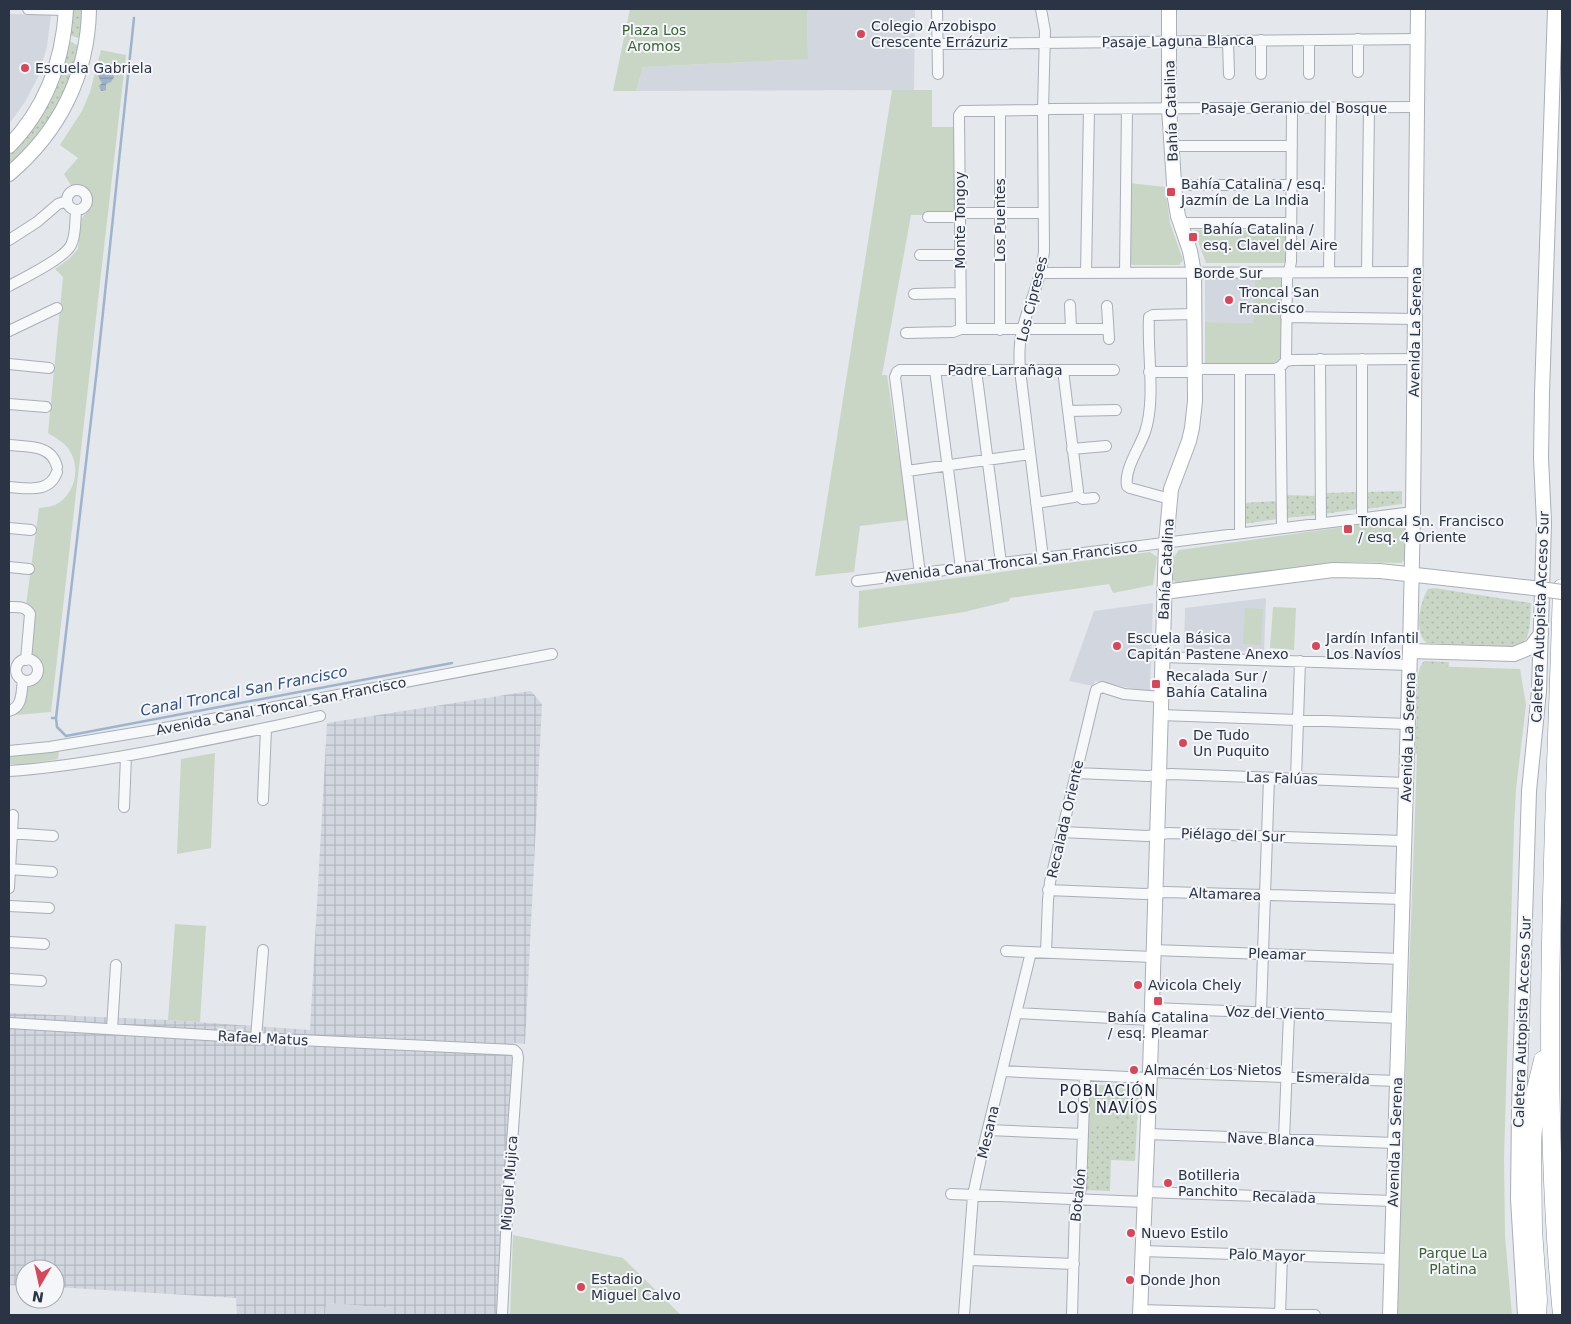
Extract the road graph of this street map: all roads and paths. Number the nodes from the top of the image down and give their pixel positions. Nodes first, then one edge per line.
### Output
1 (28, 9) edge
2 (89, 9) edge
3 (937, 9) edge
4 (1041, 9) edge
5 (1169, 9) edge
6 (1418, 9) edge
7 (1555, 9) edge
8 (66, 10) edge
9 (64, 32) junction
10 (88, 34) junction
11 (1358, 39) junction
12 (1418, 39) junction
13 (1261, 40) junction
14 (1309, 40) junction
15 (1169, 41) junction
16 (1228, 41) junction
17 (1044, 42) junction
18 (937, 44) junction
19 (1358, 72) dead end
20 (938, 74) dead end
21 (1229, 74) dead end
22 (1261, 74) dead end
23 (1310, 74) dead end
24 (1369, 107) junction
25 (1417, 107) junction
26 (1169, 108) junction
27 (1292, 108) junction
28 (1331, 108) junction
29 (1089, 109) junction
30 (1128, 109) junction
31 (1043, 110) junction
32 (1000, 111) junction
33 (960, 112) joint
34 (9, 146) edge
35 (1171, 146) junction
36 (1292, 146) junction
37 (9, 174) edge
38 (1174, 185) junction
39 (1292, 185) junction
40 (67, 202) junction
41 (76, 211) junction
42 (1043, 212) junction
43 (1000, 213) junction
44 (960, 215) junction
45 (928, 217) dead end
46 (1180, 223) junction
47 (1292, 223) junction
48 (9, 240) edge
49 (920, 255) dead end
50 (960, 255) junction
51 (1288, 272) junction
52 (1329, 272) junction
53 (1367, 272) junction
54 (1416, 272) junction
55 (1040, 273) junction
56 (1086, 273) junction
57 (1125, 273) junction
58 (1194, 273) junction
59 (9, 286) edge
60 (960, 293) junction
61 (914, 294) dead end
62 (1070, 306) dead end
63 (1107, 306) dead end
64 (57, 308) dead end
65 (1194, 314) junction
66 (1286, 317) junction
67 (1415, 319) junction
68 (961, 329) junction
69 (1071, 329) junction
70 (1000, 330) junction
71 (1022, 330) junction
72 (9, 331) edge
73 (906, 333) dead end
74 (1362, 359) junction
75 (1415, 359) junction
76 (1320, 360) junction
77 (9, 364) edge
78 (1283, 364) junction
79 (49, 368) dead end
80 (1240, 369) junction
81 (935, 370) junction
82 (976, 370) junction
83 (1020, 370) junction
84 (1063, 370) junction
85 (1114, 370) dead end
86 (1195, 370) junction
87 (1149, 372) junction
88 (9, 404) edge
89 (46, 407) dead end
90 (1116, 410) dead end
91 (1068, 411) junction
92 (9, 445) edge
93 (1106, 446) dead end
94 (1072, 449) junction
95 (1030, 454) junction
96 (988, 460) junction
97 (948, 466) junction
98 (907, 471) junction
99 (9, 487) edge
100 (1077, 495) junction
101 (1094, 498) dead end
102 (1170, 499) junction
103 (1036, 503) junction
104 (1413, 512) junction
105 (1362, 518) junction
106 (1321, 523) junction
107 (9, 528) edge
108 (1282, 528) junction
109 (31, 530) dead end
110 (1240, 533) junction
111 (1166, 543) junction
112 (1043, 558) junction
113 (1001, 563) junction
114 (9, 567) edge
115 (961, 568) junction
116 (29, 569) dead end
117 (920, 574) junction
118 (1412, 574) junction
119 (857, 581) dead end
120 (1562, 588) edge
121 (1164, 592) junction
122 (1562, 592) edge
123 (9, 606) edge
124 (1541, 634) junction
125 (552, 654) dead end
126 (1514, 654) junction
127 (1162, 657) junction
128 (1410, 658) junction
129 (26, 660) junction
130 (1300, 662) junction
131 (13, 669) edge
132 (1540, 671) junction
133 (23, 680) junction
134 (1161, 697) junction
135 (9, 711) edge
136 (1160, 715) junction
137 (320, 716) dead end
138 (1298, 720) junction
139 (1408, 724) junction
140 (266, 728) junction
141 (9, 751) edge
142 (126, 756) junction
143 (9, 771) edge
144 (1076, 773) junction
145 (1159, 775) junction
146 (1269, 778) junction
147 (1296, 779) junction
148 (1406, 783) junction
149 (263, 800) dead end
150 (124, 807) dead end
151 (13, 815) dead end
152 (1062, 832) junction
153 (10, 833) edge
154 (1157, 835) junction
155 (53, 836) dead end
156 (1267, 836) junction
157 (1404, 841) junction
158 (9, 870) edge
159 (52, 872) dead end
160 (9, 888) edge
161 (1048, 890) junction
162 (1155, 893) junction
163 (1265, 895) junction
164 (1402, 899) junction
165 (9, 906) edge
166 (49, 908) dead end
167 (9, 942) edge
168 (44, 944) dead end
169 (263, 950) dead end
170 (1006, 950) dead end
171 (1031, 952) junction
172 (1046, 952) junction
173 (1153, 953) junction
174 (1263, 954) junction
175 (1401, 959) junction
176 (116, 966) dead end
177 (9, 980) edge
178 (41, 981) dead end
179 (1261, 1012) junction
180 (1016, 1013) junction
181 (1151, 1014) junction
182 (1289, 1014) junction
183 (1399, 1018) junction
184 (9, 1023) edge
185 (112, 1029) junction
186 (1549, 1030) junction
187 (256, 1038) junction
188 (516, 1052) joint
189 (1002, 1072) junction
190 (1150, 1075) junction
191 (1085, 1076) junction
192 (1287, 1077) junction
193 (1397, 1080) junction
194 (988, 1130) junction
195 (1083, 1134) junction
196 (1147, 1134) junction
197 (1284, 1139) junction
198 (1395, 1144) junction
199 (951, 1194) dead end
200 (973, 1196) junction
201 (1144, 1197) junction
202 (1078, 1199) junction
203 (1393, 1201) junction
204 (1142, 1251) junction
205 (1282, 1256) junction
206 (1392, 1259) junction
207 (969, 1260) junction
208 (1074, 1264) junction
209 (1140, 1312) edge
210 (502, 1315) edge
211 (964, 1315) edge
212 (1072, 1315) edge
213 (1280, 1315) edge
214 (1315, 1315) edge
215 (1390, 1315) edge
216 (1525, 1315) edge
217 (1537, 1315) edge
218 (1562, 1315) edge

1 - 8 street
2 - 10 street
3 - 18 street
4 - 17 street, Los Cipreses
5 - 15 street, Bahía Catalina
6 - 12 street, Avenida La Serena
7 - 124 street, Caletera Autopista Acceso Sur
8 - 9 street
9 - 10 street
9 - 34 street
10 - 37 street
11 - 12 street, Pasaje Laguna Blanca
11 - 14 street, Pasaje Laguna Blanca
11 - 19 street
12 - 25 street, Avenida La Serena
13 - 14 street, Pasaje Laguna Blanca
13 - 16 street, Pasaje Laguna Blanca
13 - 22 street
14 - 23 street
15 - 16 street, Pasaje Laguna Blanca
15 - 17 street, Pasaje Laguna Blanca
15 - 26 street, Bahía Catalina
16 - 21 street
17 - 18 street, Pasaje Laguna Blanca
17 - 31 street, Los Cipreses
18 - 20 street
24 - 25 street, Pasaje Geranio del Bosque
24 - 28 street, Pasaje Geranio del Bosque
24 - 53 street
25 - 54 street, Avenida La Serena
26 - 27 street, Pasaje Geranio del Bosque
26 - 30 street, Pasaje Geranio del Bosque
26 - 35 street, Bahía Catalina
27 - 28 street, Pasaje Geranio del Bosque
27 - 36 street
28 - 52 street
29 - 30 street, Pasaje Geranio del Bosque
29 - 31 street, Pasaje Geranio del Bosque
29 - 56 street
30 - 57 street
31 - 32 street, Pasaje Geranio del Bosque
31 - 42 street, Los Cipreses
32 - 33 street, Pasaje Geranio del Bosque
32 - 43 street, Los Puentes
33 - 44 street, Monte Tongoy
35 - 36 street
35 - 38 street, Bahía Catalina
36 - 39 street
38 - 39 street
38 - 46 street, Bahía Catalina
39 - 47 street
40 - 41 street
40 - 41 street
40 - 48 street
41 - 59 street
42 - 43 street
42 - 55 street, Los Cipreses
43 - 44 street
43 - 70 street, Los Puentes
44 - 45 street
44 - 50 street, Monte Tongoy
46 - 47 street
46 - 58 street, Bahía Catalina
47 - 51 street
49 - 50 street
50 - 60 street, Monte Tongoy
51 - 52 street, Borde Sur
51 - 58 street, Borde Sur
51 - 66 street
52 - 53 street, Borde Sur
53 - 54 street, Borde Sur
54 - 67 street, Avenida La Serena
55 - 56 street, Borde Sur
55 - 71 street, Los Cipreses
56 - 57 street, Borde Sur
57 - 58 street, Borde Sur
58 - 65 street, Bahía Catalina
60 - 61 street
60 - 68 street, Monte Tongoy
62 - 69 street
63 - 69 street
64 - 72 street
65 - 86 street, Bahía Catalina
65 - 87 street
66 - 67 street
66 - 78 street
67 - 75 street, Avenida La Serena
68 - 70 street
68 - 73 street
69 - 71 street
70 - 71 street
71 - 83 street, Los Cipreses
74 - 75 street
74 - 76 street
74 - 105 street
75 - 104 street, Avenida La Serena
76 - 78 street
76 - 106 street
77 - 79 street
78 - 80 street
78 - 108 street
80 - 86 street
80 - 110 street
81 - 82 street, Padre Larrañaga
81 - 97 street
81 - 98 street, Padre Larrañaga
82 - 83 street, Padre Larrañaga
82 - 96 street
83 - 84 street, Padre Larrañaga
83 - 95 street, Los Cipreses
84 - 85 street, Padre Larrañaga
84 - 91 street
86 - 87 street
86 - 102 street, Bahía Catalina
87 - 102 street
88 - 89 street
90 - 91 street
91 - 94 street
92 - 99 street
93 - 94 street
94 - 100 street
95 - 96 street
95 - 103 street, Los Cipreses
96 - 97 street
96 - 113 street
97 - 98 street
97 - 115 street
98 - 117 street
100 - 101 street
100 - 103 street
102 - 111 street, Bahía Catalina
103 - 112 street, Los Cipreses
104 - 105 street, Avenida Canal Troncal San Francisco
104 - 118 street, Avenida La Serena
105 - 106 street, Avenida Canal Troncal San Francisco
106 - 108 street, Avenida Canal Troncal San Francisco
107 - 109 street
108 - 110 street, Avenida Canal Troncal San Francisco
110 - 111 street, Avenida Canal Troncal San Francisco
111 - 112 street, Avenida Canal Troncal San Francisco
111 - 121 street, Bahía Catalina
112 - 113 street, Avenida Canal Troncal San Francisco
113 - 115 street, Avenida Canal Troncal San Francisco
114 - 116 street
115 - 117 street, Avenida Canal Troncal San Francisco
117 - 119 street, Avenida Canal Troncal San Francisco
118 - 121 street
118 - 122 street, bridge
118 - 128 street, Avenida La Serena
120 - 186 highway
121 - 127 street, Bahía Catalina
123 - 129 street
124 - 126 street
124 - 132 street, Caletera Autopista Acceso Sur
125 - 141 street, Avenida Canal Troncal San Francisco
126 - 128 street
126 - 132 street
127 - 130 street
127 - 134 street, Bahía Catalina
128 - 130 street
128 - 139 street, Avenida La Serena
129 - 131 street
129 - 133 street
130 - 138 street
131 - 133 street
132 - 216 street, Caletera Autopista Acceso Sur
133 - 135 street
134 - 136 street, Bahía Catalina
134 - 144 street, Recalada Oriente
136 - 138 street
136 - 145 street, Bahía Catalina
137 - 140 street, Avenida Canal Troncal San Francisco
138 - 139 street
138 - 147 street
139 - 148 street, Avenida La Serena
140 - 142 street, Avenida Canal Troncal San Francisco
140 - 149 street
142 - 143 street, Avenida Canal Troncal San Francisco
142 - 150 street
144 - 145 street, Las Falúas
144 - 152 street, Recalada Oriente
145 - 146 street, Las Falúas
145 - 154 street, Bahía Catalina
146 - 147 street, Las Falúas
146 - 156 street
147 - 148 street, Las Falúas
148 - 157 street, Avenida La Serena
151 - 153 street
152 - 154 street, Piélago del Sur
152 - 161 street, Recalada Oriente
153 - 155 street
153 - 158 street
154 - 156 street, Piélago del Sur
154 - 162 street, Bahía Catalina
156 - 157 street, Piélago del Sur
156 - 163 street
157 - 164 street, Avenida La Serena
158 - 159 street
158 - 160 street
161 - 162 street, Altamarea
161 - 172 street, Recalada Oriente
162 - 163 street, Altamarea
162 - 173 street, Bahía Catalina
163 - 164 street, Altamarea
163 - 174 street
164 - 175 street, Avenida La Serena
165 - 166 street
167 - 168 street
169 - 187 street
170 - 171 street, Pleamar
171 - 172 street, Pleamar
171 - 180 street, Mesana
172 - 173 street, Pleamar
173 - 174 street, Pleamar
173 - 181 street, Bahía Catalina
174 - 175 street, Pleamar
174 - 179 street
175 - 183 street, Avenida La Serena
176 - 185 street
177 - 178 street
179 - 181 street, Voz del Viento
179 - 182 street, Voz del Viento
180 - 181 street, Voz del Viento
180 - 189 street, Mesana
181 - 190 street, Bahía Catalina
182 - 183 street, Voz del Viento
182 - 192 street
183 - 193 street, Avenida La Serena
184 - 185 street, Rafael Matus
185 - 187 street, Rafael Matus
186 - 217 highway
186 - 218 highway
187 - 188 street, Rafael Matus
188 - 210 street, Miguel Mujica
189 - 191 street, Esmeralda
189 - 194 street, Mesana
190 - 191 street, Esmeralda
190 - 192 street, Esmeralda
190 - 196 street, Bahía Catalina
191 - 195 street, Botalón
192 - 193 street, Esmeralda
192 - 197 street
193 - 198 street, Avenida La Serena
194 - 195 street
194 - 200 street, Mesana
195 - 202 street, Botalón
196 - 197 street, Nave Blanca
196 - 201 street, Bahía Catalina
197 - 198 street, Nave Blanca
198 - 203 street, Avenida La Serena
199 - 200 street, Recalada
200 - 202 street, Recalada
200 - 207 street, Mesana
201 - 202 street, Recalada
201 - 203 street, Recalada
201 - 204 street, Bahía Catalina
202 - 208 street, Botalón
203 - 206 street, Avenida La Serena
204 - 205 street, Palo Mayor
204 - 209 street, Bahía Catalina
205 - 206 street, Palo Mayor
205 - 213 street
206 - 215 street, Avenida La Serena
207 - 208 street
207 - 211 street, Mesana
208 - 212 street, Botalón
209 - 213 street
213 - 214 street

